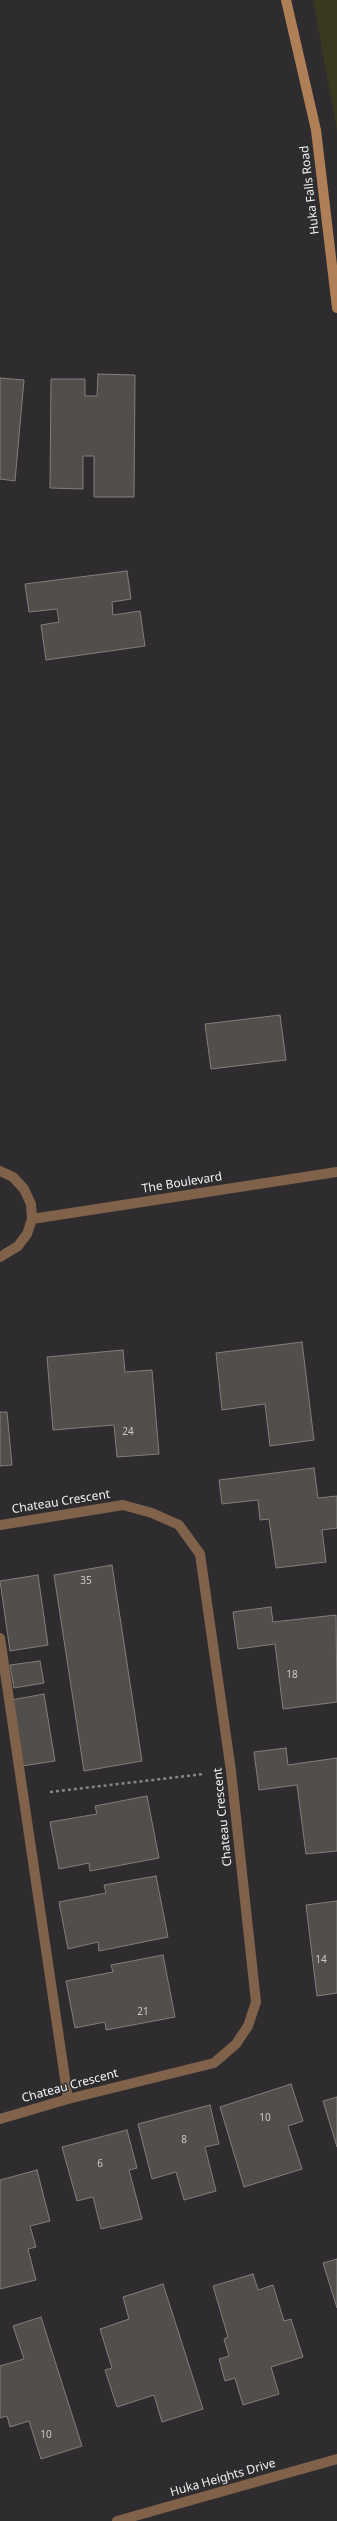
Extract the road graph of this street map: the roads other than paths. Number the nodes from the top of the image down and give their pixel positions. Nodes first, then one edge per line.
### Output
1 (286, 0) edge
2 (337, 308) edge
3 (0, 1171) edge
4 (337, 1172) edge
5 (32, 1219) junction
6 (0, 1257) edge
7 (0, 1525) edge
8 (0, 1638) edge
9 (68, 2099) junction
10 (0, 2119) edge
11 (337, 2459) edge
12 (117, 2521) edge

1 - 2 street, Huka Falls Road
3 - 5 street
4 - 5 street, The Boulevard
5 - 6 street
7 - 9 street, Chateau Crescent
8 - 9 street
9 - 10 street, Chateau Crescent
11 - 12 street, Huka Heights Drive

